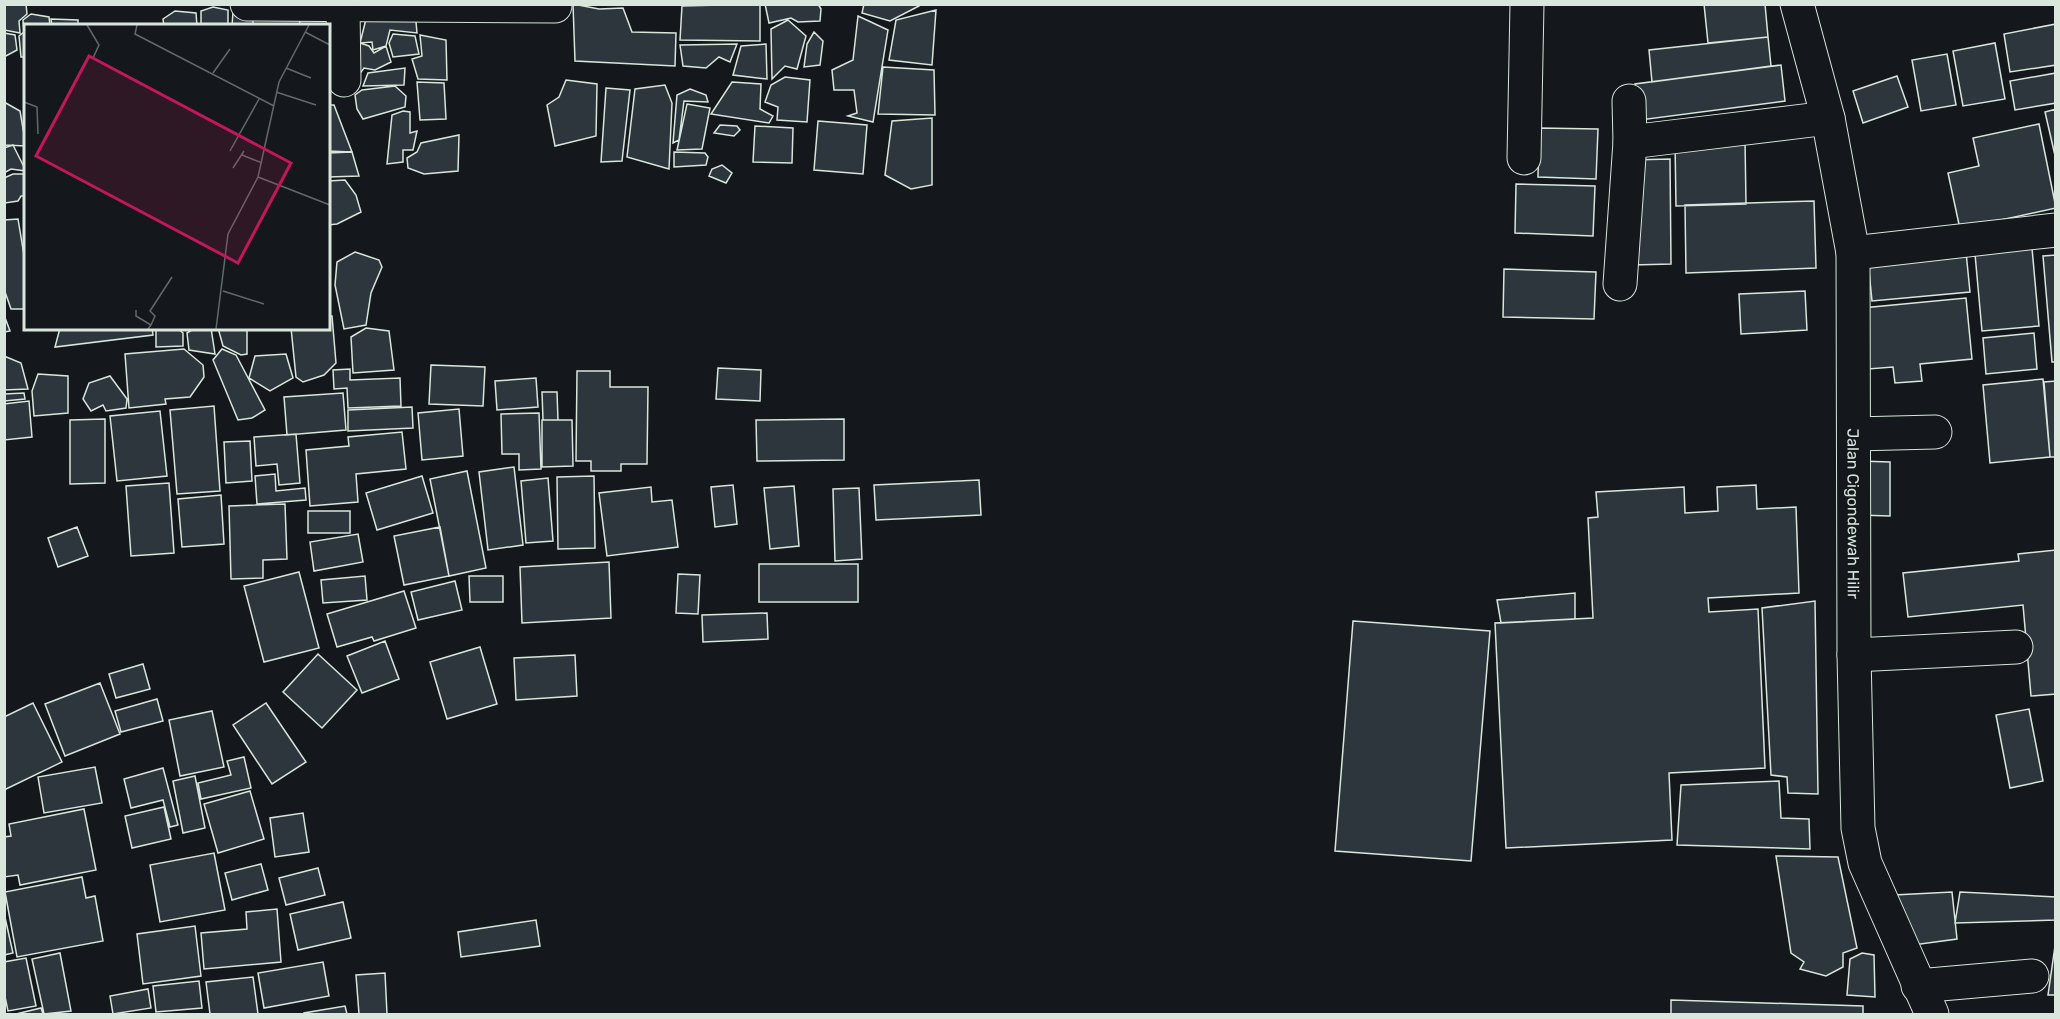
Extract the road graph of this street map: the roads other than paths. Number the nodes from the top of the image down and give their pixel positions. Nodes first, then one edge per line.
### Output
1 (247, 4) edge
2 (1527, 4) edge
3 (1797, 4) edge
4 (555, 6) dead end
5 (343, 7) junction
6 (344, 80) dead end
7 (1629, 101) dead end
8 (1828, 117) junction
9 (1630, 142) junction
10 (1524, 158) dead end
11 (2055, 230) edge
12 (1853, 253) junction
13 (1620, 284) dead end
14 (1935, 432) dead end
15 (1854, 434) junction
16 (2016, 648) dead end
17 (1854, 655) junction
18 (2032, 976) dead end
19 (1925, 1000) edge

1 - 5 street
2 - 10 street
3 - 8 street, Jalan Cigondewah Hilir
4 - 5 street
5 - 6 street
7 - 9 street
8 - 9 street
8 - 12 street, Jalan Cigondewah Hilir
9 - 13 street
11 - 12 street
12 - 15 street, Jalan Cigondewah Hilir
14 - 15 street
15 - 17 street, Jalan Cigondewah Hilir
16 - 17 street
17 - 19 street, Jalan Cigondewah Hilir
18 - 19 street

